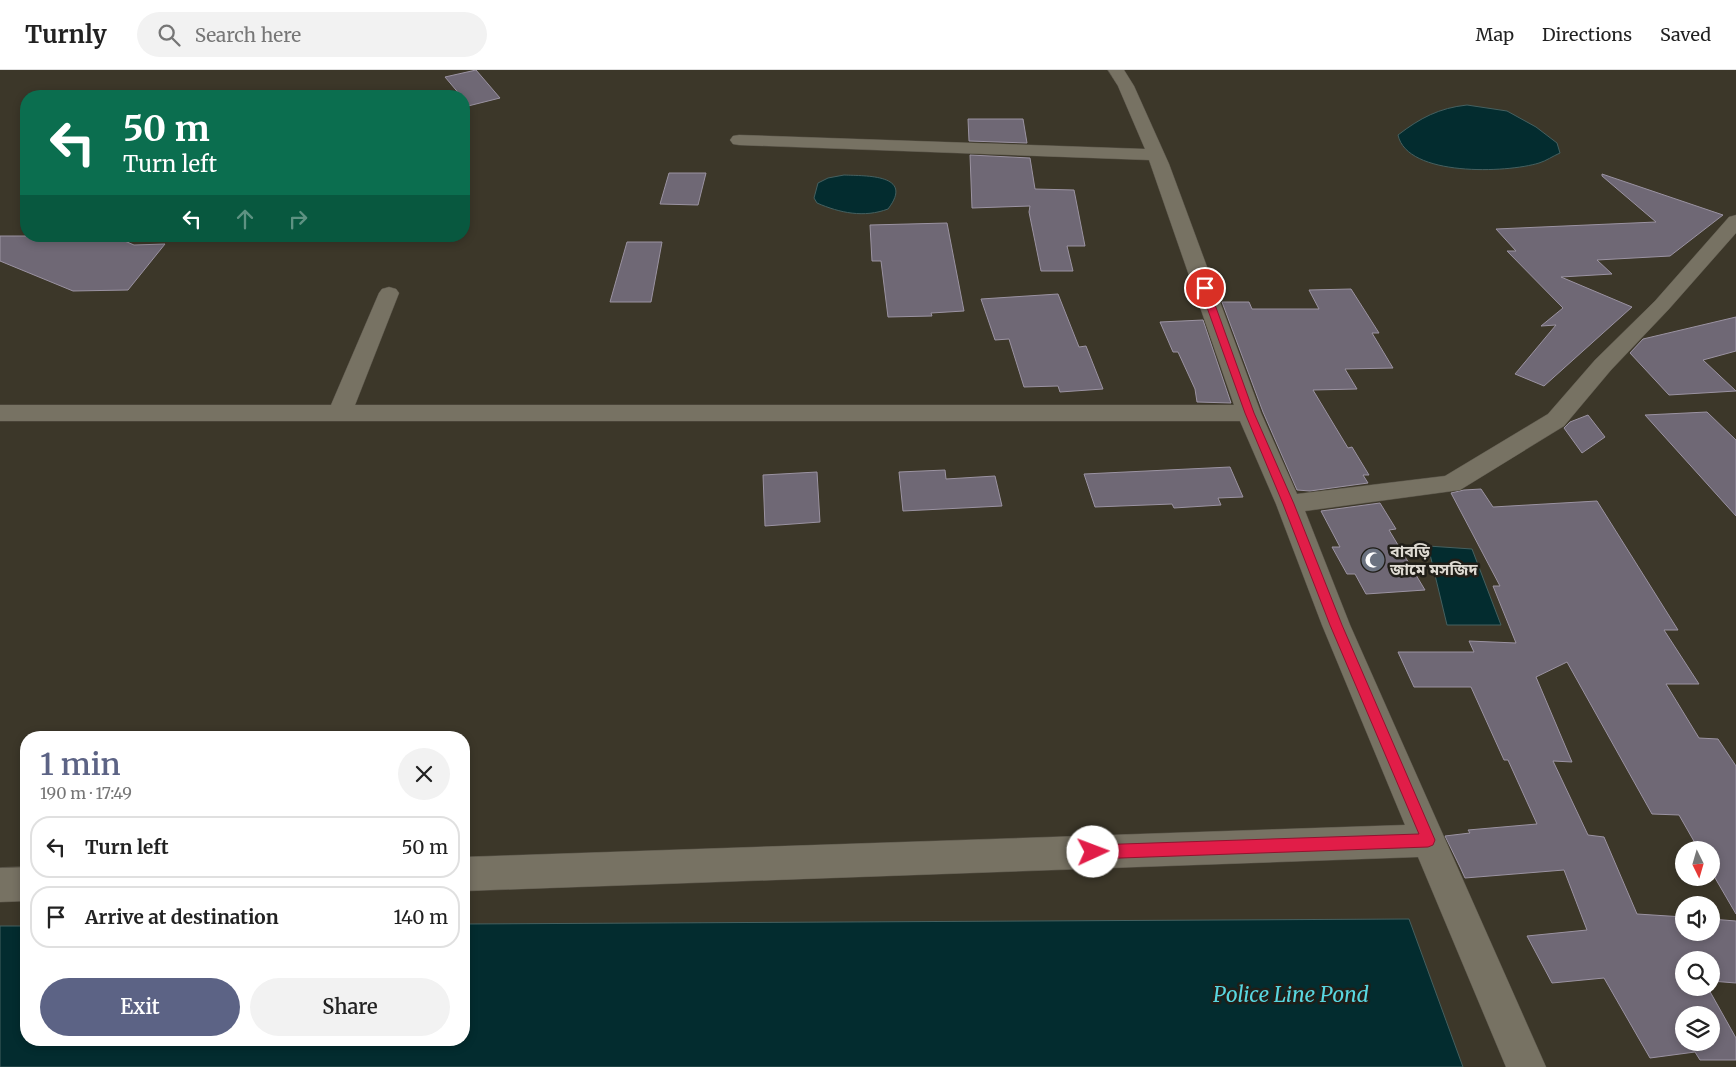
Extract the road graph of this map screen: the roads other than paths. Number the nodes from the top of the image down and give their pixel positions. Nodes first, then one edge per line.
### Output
1 (1116, 70) edge
2 (739, 140) dead end
3 (1156, 155) junction
4 (1736, 221) edge
5 (389, 293) dead end
6 (340, 412) junction
7 (0, 413) edge
8 (1250, 413) junction
9 (1289, 504) junction
10 (1428, 840) junction
11 (470, 874) edge
12 (20, 884) edge
13 (0, 885) edge
14 (1526, 1067) edge

1 - 3 street
2 - 3 street
3 - 8 street
4 - 9 street
5 - 6 street
6 - 7 street
6 - 8 street
8 - 9 street
9 - 10 street
10 - 11 street
10 - 14 street
12 - 13 street

